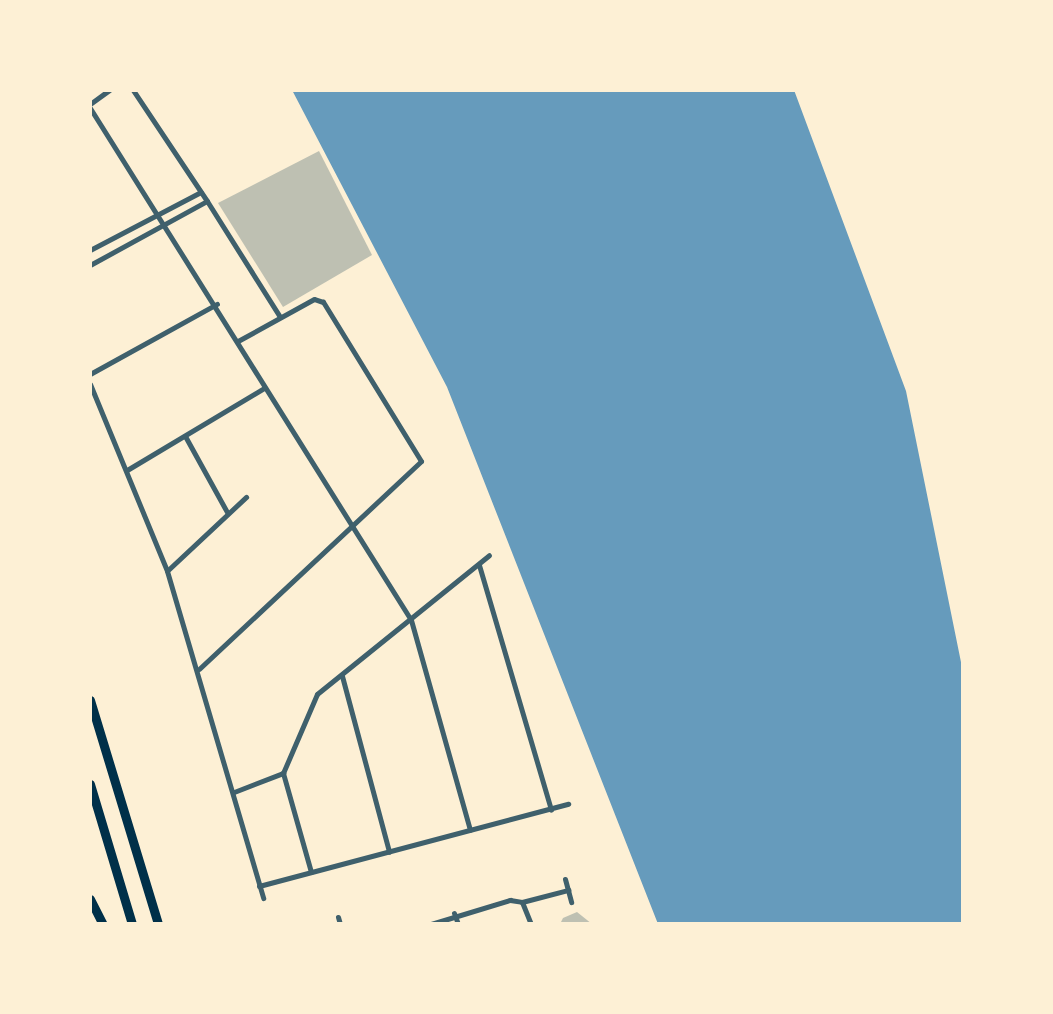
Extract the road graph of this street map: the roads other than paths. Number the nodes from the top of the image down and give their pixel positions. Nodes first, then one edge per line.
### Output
1 (109, 90) edge
2 (132, 90) edge
3 (98, 93) edge
4 (90, 106) edge
5 (201, 192) junction
6 (207, 200) junction
7 (162, 213) junction
8 (168, 222) junction
9 (90, 250) edge
10 (90, 265) edge
11 (217, 304) junction
12 (280, 318) junction
13 (238, 341) junction
14 (90, 374) edge
15 (90, 384) edge
16 (264, 388) junction
17 (185, 434) junction
18 (127, 470) junction
19 (246, 497) dead end
20 (227, 512) junction
21 (350, 530) junction
22 (490, 556) dead end
23 (478, 565) junction
24 (167, 571) junction
25 (411, 620) junction
26 (199, 670) junction
27 (342, 676) junction
28 (90, 700) edge
29 (282, 772) junction
30 (90, 784) edge
31 (233, 792) junction
32 (568, 804) dead end
33 (551, 810) junction
34 (470, 830) junction
35 (389, 852) junction
36 (310, 872) junction
37 (565, 880) dead end
38 (259, 886) junction
39 (568, 890) junction
40 (90, 898) edge
41 (262, 898) dead end
42 (522, 902) junction
43 (571, 902) dead end
44 (454, 914) junction
45 (103, 924) edge
46 (132, 924) edge
47 (158, 924) edge
48 (431, 924) edge
49 (458, 924) edge
50 (531, 924) edge

1 - 3 street
2 - 5 street
3 - 4 street
4 - 7 street
5 - 6 street
5 - 7 street
6 - 8 street
6 - 12 street
7 - 8 street
7 - 9 street
8 - 10 street
8 - 11 street
11 - 13 street
11 - 14 street
12 - 13 street
12 - 21 street
13 - 16 street
15 - 18 street
16 - 17 street
16 - 21 street
17 - 18 street
17 - 20 street
18 - 24 street
19 - 20 street
20 - 24 street
21 - 25 street
21 - 26 street
22 - 23 street
23 - 25 street
23 - 33 street
24 - 26 street
25 - 27 street
25 - 34 street
26 - 31 street
27 - 29 street
27 - 35 street
28 - 47 highway
29 - 31 street
29 - 36 street
30 - 46 highway
31 - 38 street
32 - 33 street
33 - 34 street
34 - 35 street
35 - 36 street
36 - 38 street
37 - 39 street
38 - 41 street
39 - 42 street
39 - 43 street
40 - 45 highway
42 - 44 street
42 - 50 street
44 - 48 street
44 - 49 street

